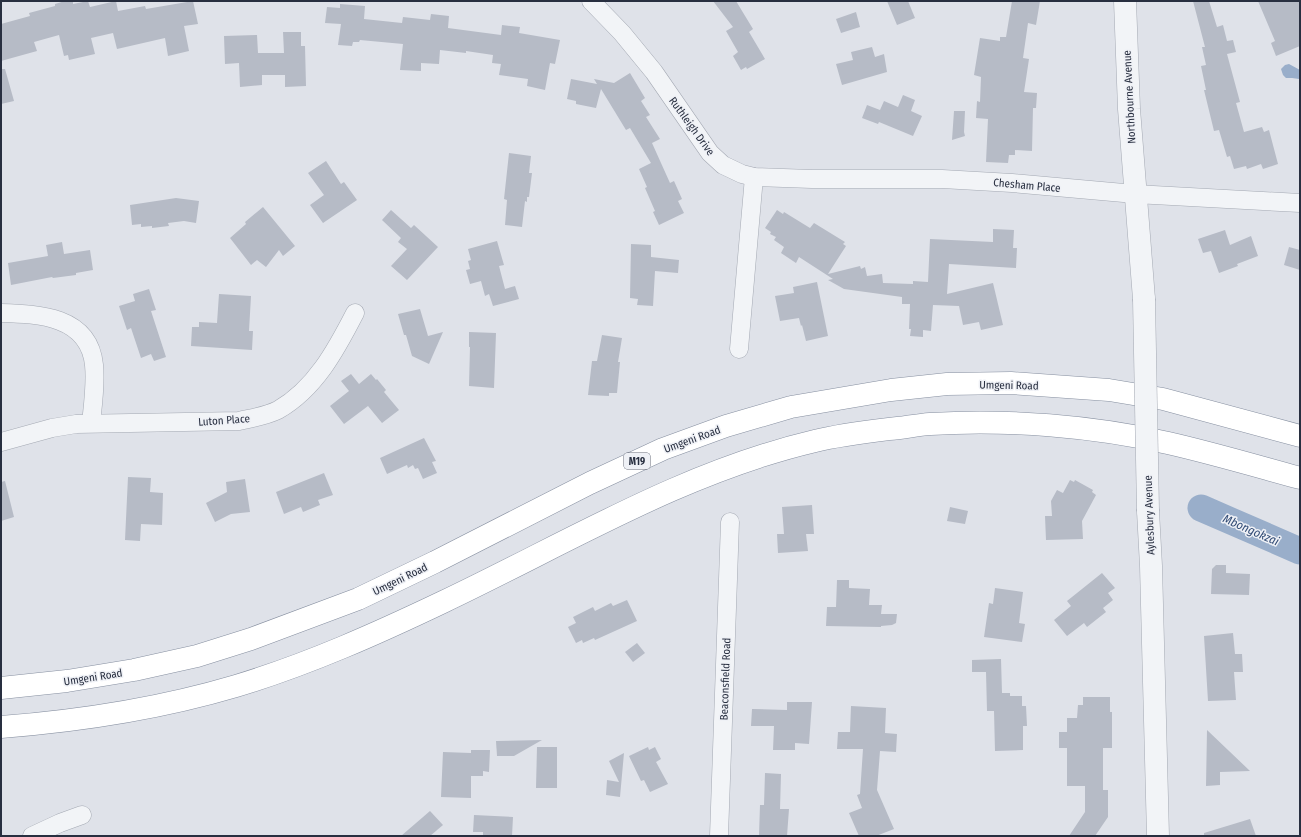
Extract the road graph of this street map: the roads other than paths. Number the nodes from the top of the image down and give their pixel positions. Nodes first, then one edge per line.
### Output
1 (591, 1) edge
2 (1125, 1) edge
3 (754, 177) junction
4 (1135, 194) junction
5 (1300, 203) edge
6 (1, 312) edge
7 (355, 313) dead end
8 (739, 348) dead end
9 (91, 423) junction
10 (1300, 436) edge
11 (1, 442) edge
12 (1300, 478) edge
13 (730, 522) dead end
14 (1, 688) edge
15 (1, 727) edge
16 (82, 814) dead end
17 (32, 836) edge
18 (719, 836) edge
19 (1158, 836) edge

1 - 3 street, Ruthleigh Drive
2 - 4 street, Northbourne Avenue
3 - 4 street, Chesham Place
3 - 8 street
4 - 5 street, Chesham Place
4 - 19 street, Aylesbury Avenue, bridge
6 - 9 street
7 - 9 street, Luton Place
9 - 11 street, Luton Place
10 - 14 highway, Umgeni Road / M19
12 - 15 highway
13 - 18 street, Beaconsfield Road
16 - 17 street

